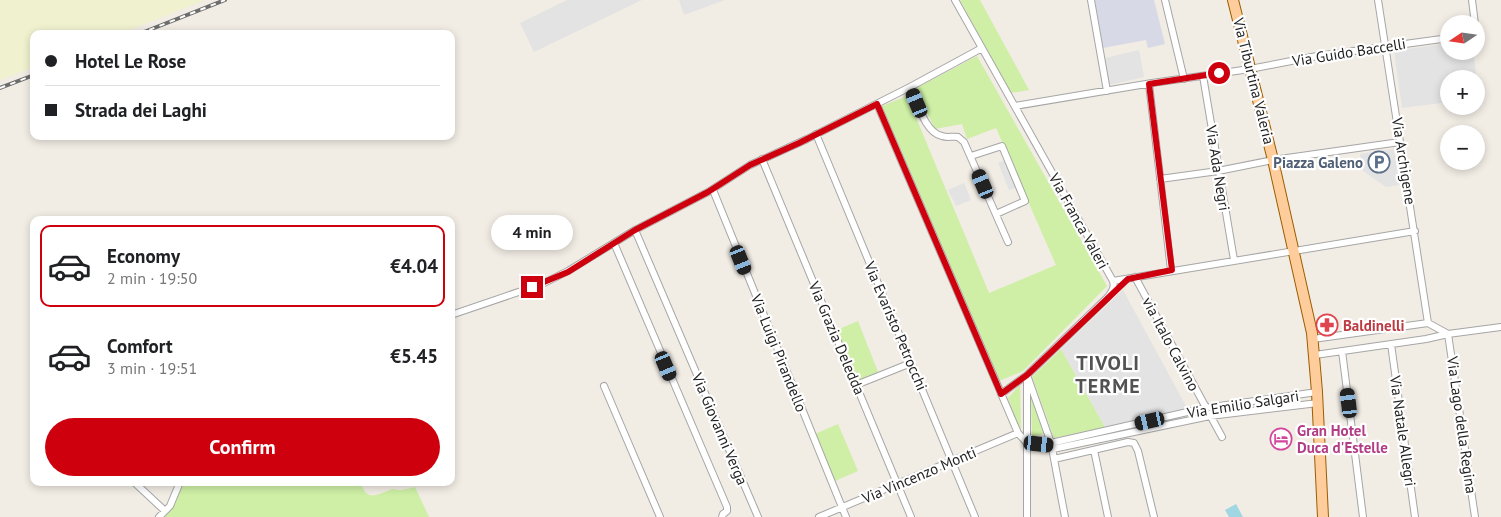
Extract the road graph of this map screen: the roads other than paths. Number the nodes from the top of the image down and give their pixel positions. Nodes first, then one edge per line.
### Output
1 (955, 0) edge
2 (1090, 0) edge
3 (1165, 0) edge
4 (1233, 0) edge
5 (1378, 0) edge
6 (1472, 0) edge
7 (1474, 15) edge
8 (1440, 39) edge
9 (1385, 46) junction
10 (982, 48) junction
11 (1250, 69) junction
12 (1203, 76) junction
13 (1184, 78) junction
14 (1149, 84) junction
15 (910, 87) junction
16 (1107, 91) junction
17 (877, 104) junction
18 (1015, 106) junction
19 (816, 134) junction
20 (1400, 142) junction
21 (971, 156) junction
22 (762, 159) junction
23 (1273, 160) junction
24 (1218, 171) junction
25 (1160, 179) junction
26 (712, 190) junction
27 (996, 214) junction
28 (635, 230) junction
29 (1415, 231) junction
30 (1008, 242) dead end
31 (614, 243) junction
32 (1294, 251) junction
33 (1234, 260) junction
34 (1172, 270) junction
35 (1135, 277) junction
36 (1128, 279) junction
37 (1112, 281) junction
38 (1108, 297) junction
39 (455, 313) edge
40 (1428, 323) junction
41 (1501, 327) edge
42 (1448, 334) junction
43 (1313, 340) junction
44 (1391, 344) junction
45 (1342, 351) junction
46 (1315, 355) junction
47 (912, 363) junction
48 (1027, 375) junction
49 (856, 385) junction
50 (604, 386) dead end
51 (1001, 394) junction
52 (1317, 398) junction
53 (1205, 408) junction
54 (1210, 416) junction
55 (1018, 433) junction
56 (1222, 437) dead end
57 (1027, 443) junction
58 (1052, 446) junction
59 (1094, 450) junction
60 (1054, 458) junction
61 (952, 461) junction
62 (897, 485) junction
63 (138, 486) edge
64 (178, 486) edge
65 (842, 507) junction
66 (166, 512) junction
67 (725, 514) edge
68 (159, 517) edge
69 (660, 517) edge
70 (758, 517) edge
71 (819, 517) edge
72 (846, 517) edge
73 (911, 517) edge
74 (975, 517) edge
75 (1027, 517) edge
76 (1065, 517) edge
77 (1108, 517) edge
78 (1154, 517) edge
79 (1322, 517) edge
80 (1363, 517) edge
81 (1415, 517) edge
82 (1475, 517) edge

1 - 10 street, Via Franca Valeri
2 - 16 street
3 - 13 street
4 - 11 main road, Via Tiburtina Valeria
5 - 9 street, Via Archigene
6 - 7 street
8 - 9 street, Via Guido Baccelli
9 - 11 street, Via Guido Baccelli
9 - 20 street, Via Archigene
10 - 15 street
10 - 18 street, Via Franca Valeri
11 - 12 street, Via Guido Baccelli
11 - 23 main road, Via Tiburtina Valeria
12 - 13 street, Via Guido Baccelli
12 - 24 street, Via Ada Negri
13 - 14 street, Via Guido Baccelli
14 - 16 street, Via Guido Baccelli
14 - 25 street
15 - 17 street
15 - 21 street
16 - 18 street, Via Guido Baccelli
17 - 19 street
17 - 51 street
18 - 37 street, Via Franca Valeri
19 - 22 street
19 - 47 street, Via Evaristo Petrocchi
20 - 23 street
20 - 29 street, Via Archigene
21 - 27 street
21 - 27 street
22 - 26 street
22 - 49 street, Via Grazia Deledda
23 - 24 street
23 - 32 main road, Via Tiburtina Valeria
24 - 25 street
24 - 33 street, Via Ada Negri
25 - 34 street
26 - 28 street
26 - 65 street, Via Luigi Pirandello
27 - 30 street
28 - 31 street
28 - 70 street, Via Giovanni Verga
29 - 32 street
29 - 40 street, Via Archigene
31 - 39 street
31 - 67 street
32 - 33 street
32 - 43 main road, Via Tiburtina Valeria
33 - 34 street
34 - 35 street
35 - 36 street
35 - 53 street, via Italo Calvino
36 - 37 street
36 - 38 street
37 - 38 street, Via Franca Valeri
38 - 48 street
40 - 42 street
40 - 43 street
41 - 42 street
42 - 44 street
42 - 82 street, Via Lago della Regina
43 - 46 main road, Via Tiburtina Valeria
44 - 45 street
44 - 81 street, Via Natale Allegri
45 - 46 street
45 - 80 street
46 - 52 main road, Via Tiburtina Valeria
47 - 49 street
47 - 61 street, Via Evaristo Petrocchi
48 - 51 street
48 - 57 street
48 - 58 street
49 - 62 street, Via Grazia Deledda
50 - 69 street
51 - 55 street
52 - 53 street, Via Emilio Salgari
52 - 54 street, Via Emilio Salgari
52 - 79 main road, Via Tiburtina Valeria
53 - 54 street, via Italo Calvino
53 - 58 street, Via Emilio Salgari
54 - 56 street, via Italo Calvino
54 - 58 street, Via Emilio Salgari
55 - 57 street
55 - 61 street, Via Vincenzo Monti
57 - 58 street
57 - 75 street
58 - 60 street
59 - 60 street
59 - 77 street
59 - 78 street
60 - 76 street
61 - 62 street, Via Vincenzo Monti
61 - 74 street, Via Evaristo Petrocchi
62 - 65 street, Via Vincenzo Monti
62 - 73 street, Via Grazia Deledda
63 - 66 street
64 - 66 street
65 - 71 street, Via Vincenzo Monti
65 - 72 street, Via Luigi Pirandello
66 - 68 street

